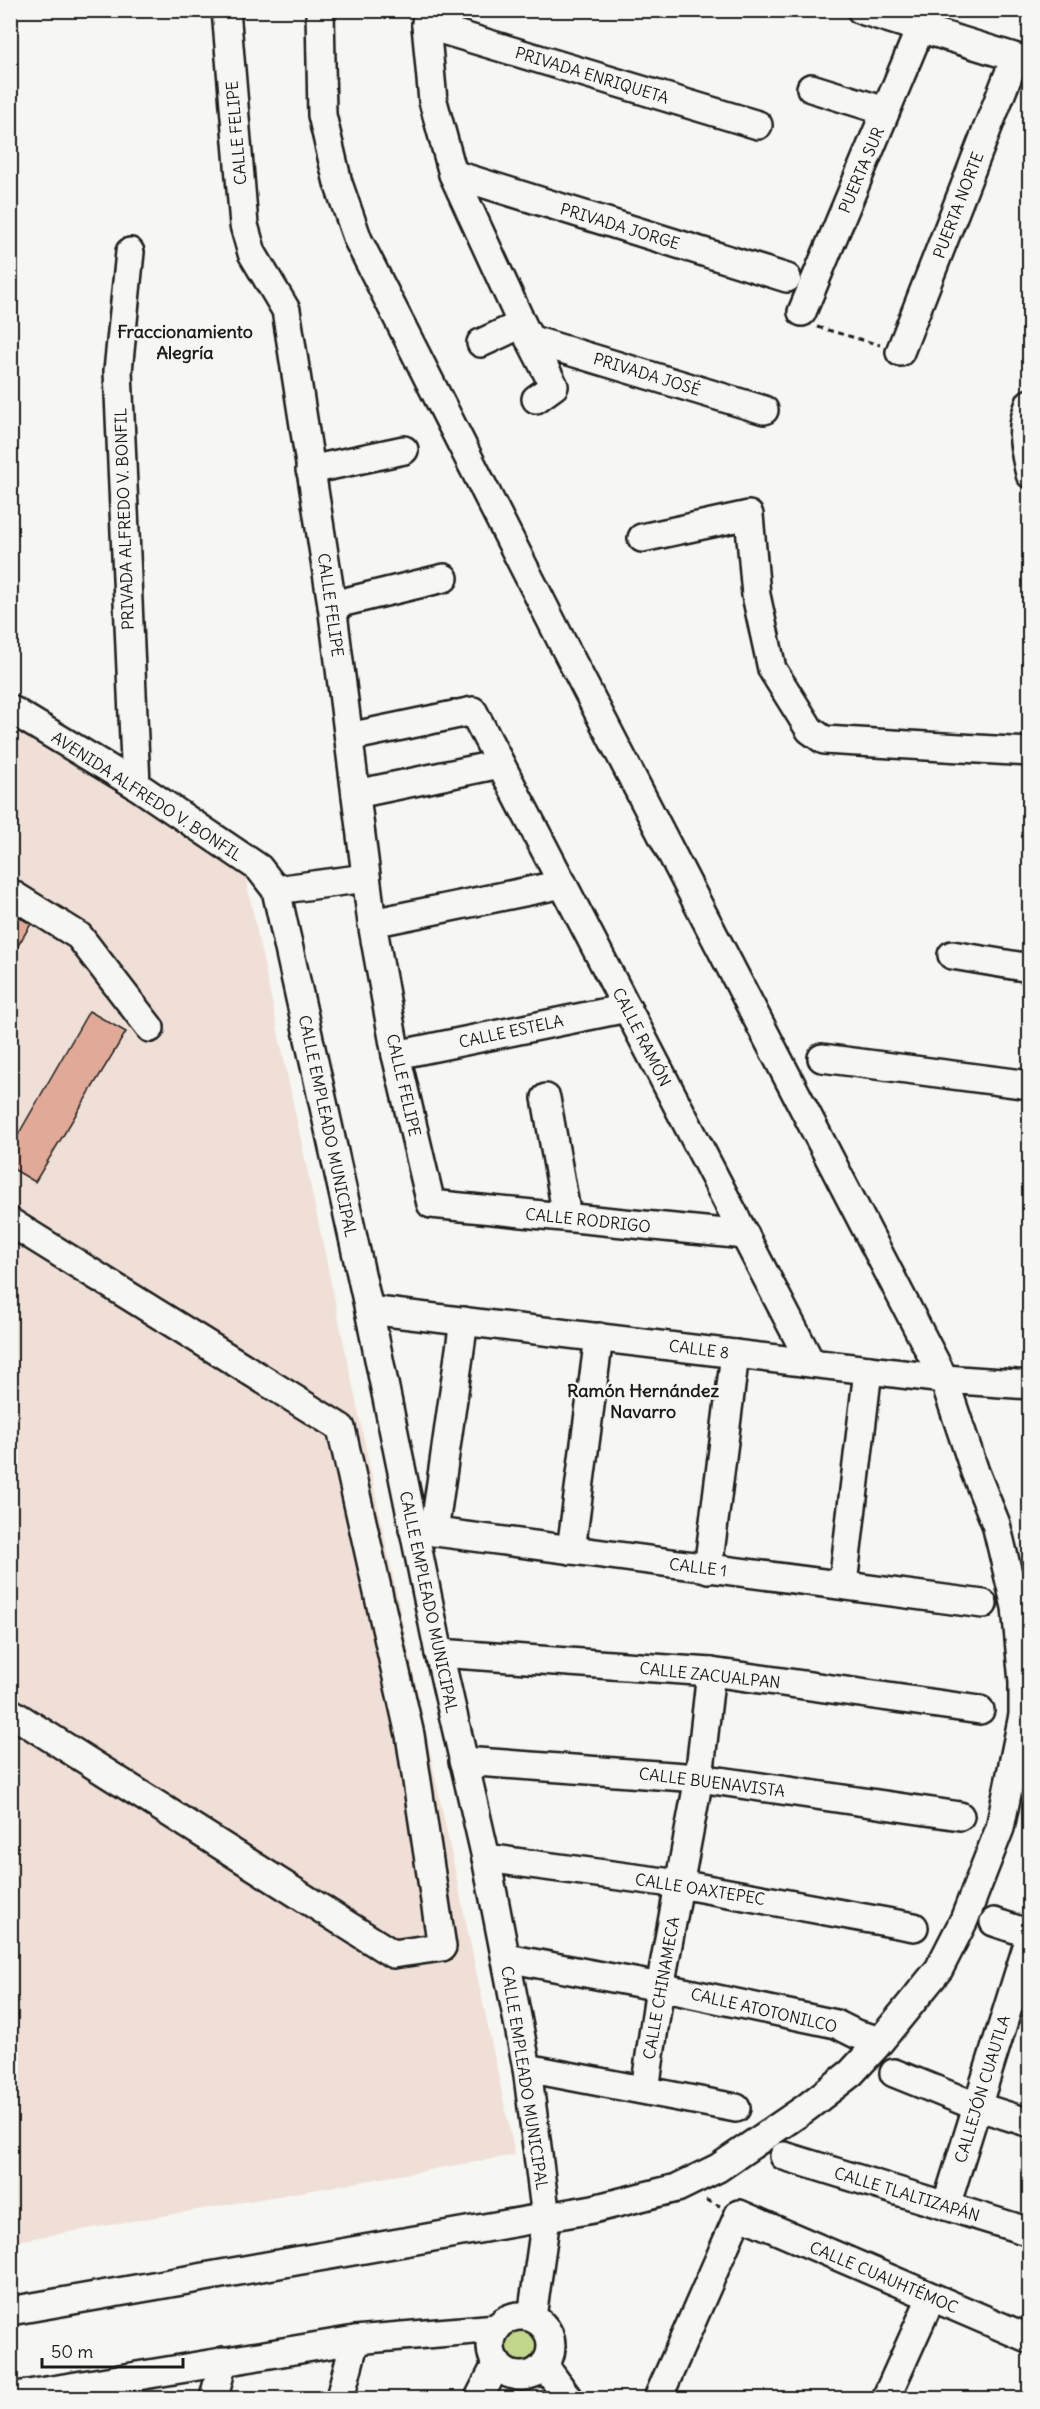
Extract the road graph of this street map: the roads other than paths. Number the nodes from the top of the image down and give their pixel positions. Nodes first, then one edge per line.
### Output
1 (226, 10) edge
2 (320, 10) edge
3 (861, 10) edge
4 (426, 18) edge
5 (920, 29) junction
6 (1022, 60) edge
7 (811, 88) dead end
8 (885, 111) junction
9 (758, 125) dead end
10 (453, 174) junction
11 (130, 252) dead end
12 (787, 278) dead end
13 (802, 312) road end
14 (526, 331) junction
15 (481, 343) dead end
16 (900, 352) road end
17 (536, 399) dead end
18 (1029, 403) edge
19 (764, 410) dead end
20 (404, 450) dead end
21 (310, 470) junction
22 (1029, 474) edge
23 (642, 538) dead end
24 (444, 578) dead end
25 (332, 605) junction
26 (10, 709) edge
27 (349, 737) junction
28 (1029, 752) edge
29 (500, 764) junction
30 (136, 785) junction
31 (356, 794) junction
32 (366, 878) junction
33 (562, 884) junction
34 (276, 890) junction
35 (10, 893) edge
36 (372, 923) junction
37 (952, 955) dead end
38 (1029, 968) edge
39 (627, 1008) junction
40 (150, 1028) dead end
41 (396, 1054) junction
42 (822, 1058) dead end
43 (1029, 1084) edge
44 (546, 1098) dead end
45 (431, 1204) joint
46 (567, 1217) junction
47 (10, 1222) edge
48 (745, 1235) junction
49 (369, 1310) junction
50 (464, 1321) junction
51 (599, 1338) junction
52 (735, 1354) junction
53 (811, 1363) junction
54 (868, 1370) junction
55 (944, 1379) junction
56 (1029, 1385) edge
57 (424, 1531) junction
58 (571, 1551) junction
59 (708, 1569) junction
60 (843, 1584) junction
61 (983, 1604) dead end
62 (439, 1653) junction
63 (711, 1672) junction
64 (980, 1710) dead end
65 (10, 1712) edge
66 (463, 1761) junction
67 (699, 1778) junction
68 (960, 1816) dead end
69 (486, 1858) junction
70 (679, 1884) junction
71 (994, 1922) dead end
72 (914, 1927) dead end
73 (1029, 1935) edge
74 (507, 1958) junction
75 (660, 1987) junction
76 (867, 2037) dead end
77 (527, 2068) junction
78 (894, 2073) dead end
79 (645, 2090) junction
80 (976, 2106) junction
81 (736, 2108) dead end
82 (1029, 2123) edge
83 (784, 2156) dead end
84 (946, 2206) junction
85 (546, 2218) junction
86 (1029, 2232) edge
87 (931, 2298) junction
88 (10, 2311) edge
89 (532, 2317) junction
90 (497, 2328) junction
91 (1029, 2339) edge
92 (355, 2340) junction
93 (223, 2361) junction
94 (497, 2363) junction
95 (544, 2365) junction
96 (86, 2392) edge
97 (10, 2397) edge
98 (214, 2398) edge
99 (340, 2398) edge
100 (479, 2398) edge
101 (568, 2398) edge
102 (658, 2398) edge
103 (886, 2398) edge

1 - 21 street, CALLE FELIPE
2 - 55 street
3 - 5 street
4 - 9 street, PRIVADA ENRIQUETA
4 - 10 street
5 - 6 street
5 - 8 street, PUERTA SUR
6 - 16 street, PUERTA NORTE
7 - 8 street
8 - 13 street, PUERTA SUR
10 - 12 street, PRIVADA JORGE
10 - 14 street
11 - 30 street, PRIVADA ALFREDO V. BONFIL
14 - 15 street
14 - 17 street
14 - 19 street, PRIVADA JOSÉ
18 - 22 street
20 - 21 street
21 - 25 street, CALLE FELIPE
23 - 28 street
24 - 25 street
25 - 27 street, CALLE FELIPE
26 - 30 street, AVENIDA ALFREDO V. BONFIL
27 - 29 street, CALLE RAMÓN
27 - 31 street, CALLE FELIPE
29 - 31 street
29 - 33 street, CALLE RAMÓN
30 - 34 street, AVENIDA ALFREDO V. BONFIL
31 - 32 street, CALLE FELIPE
32 - 34 street
32 - 36 street, CALLE FELIPE
33 - 36 street
33 - 39 street, CALLE RAMÓN
34 - 49 street, CALLE EMPLEADO MUNICIPAL
35 - 40 street
36 - 41 street, CALLE FELIPE
37 - 38 street
39 - 41 street, CALLE ESTELA
39 - 48 street, CALLE RAMÓN
41 - 45 street, CALLE FELIPE
42 - 43 street
44 - 46 street
45 - 46 street, CALLE RODRIGO
46 - 48 street, CALLE RODRIGO
47 - 65 street
48 - 53 street, CALLE RAMÓN
49 - 50 street, CALLE 8
49 - 57 street, CALLE EMPLEADO MUNICIPAL
50 - 51 street, CALLE 8
50 - 57 street
51 - 52 street, CALLE 8
51 - 58 street
52 - 53 street, CALLE 8
52 - 59 street
53 - 54 street, CALLE 8
54 - 55 street, CALLE 8
54 - 60 street
55 - 56 street, CALLE 8
55 - 85 street
57 - 58 street, CALLE 1
57 - 62 street, CALLE EMPLEADO MUNICIPAL
58 - 59 street, CALLE 1
59 - 60 street, CALLE 1
60 - 61 street, CALLE 1
62 - 63 street, CALLE ZACUALPAN
62 - 66 street, CALLE EMPLEADO MUNICIPAL
63 - 64 street, CALLE ZACUALPAN
63 - 67 street, CALLE CHINAMECA
66 - 67 street, CALLE BUENAVISTA
66 - 69 street, CALLE EMPLEADO MUNICIPAL
67 - 68 street, CALLE BUENAVISTA
67 - 70 street, CALLE CHINAMECA
69 - 70 street, CALLE OAXTEPEC
69 - 74 street, CALLE EMPLEADO MUNICIPAL
70 - 72 street, CALLE OAXTEPEC
70 - 75 street, CALLE CHINAMECA
71 - 73 street
73 - 80 street, CALLEJÓN CUAUTLA
74 - 75 street, CALLE ATOTONILCO
74 - 77 street, CALLE EMPLEADO MUNICIPAL
75 - 76 street, CALLE ATOTONILCO
75 - 79 street, CALLE CHINAMECA
77 - 79 street
77 - 85 street, CALLE EMPLEADO MUNICIPAL
78 - 80 street
79 - 81 street
80 - 82 street
80 - 84 street, CALLEJÓN CUAUTLA
83 - 84 street, CALLE TLALTIZAPÁN
84 - 86 street, CALLE TLALTIZAPÁN
85 - 88 street
85 - 89 street, CALLE EMPLEADO MUNICIPAL
87 - 91 street, CALLE CUAUHTÉMOC
87 - 102 street, CALLE CUAUHTÉMOC
87 - 103 street
89 - 90 street
89 - 95 street
90 - 92 street
90 - 94 street
92 - 93 street
92 - 99 street
93 - 96 street
93 - 98 street
94 - 95 street
94 - 100 street
95 - 101 street
96 - 97 street

